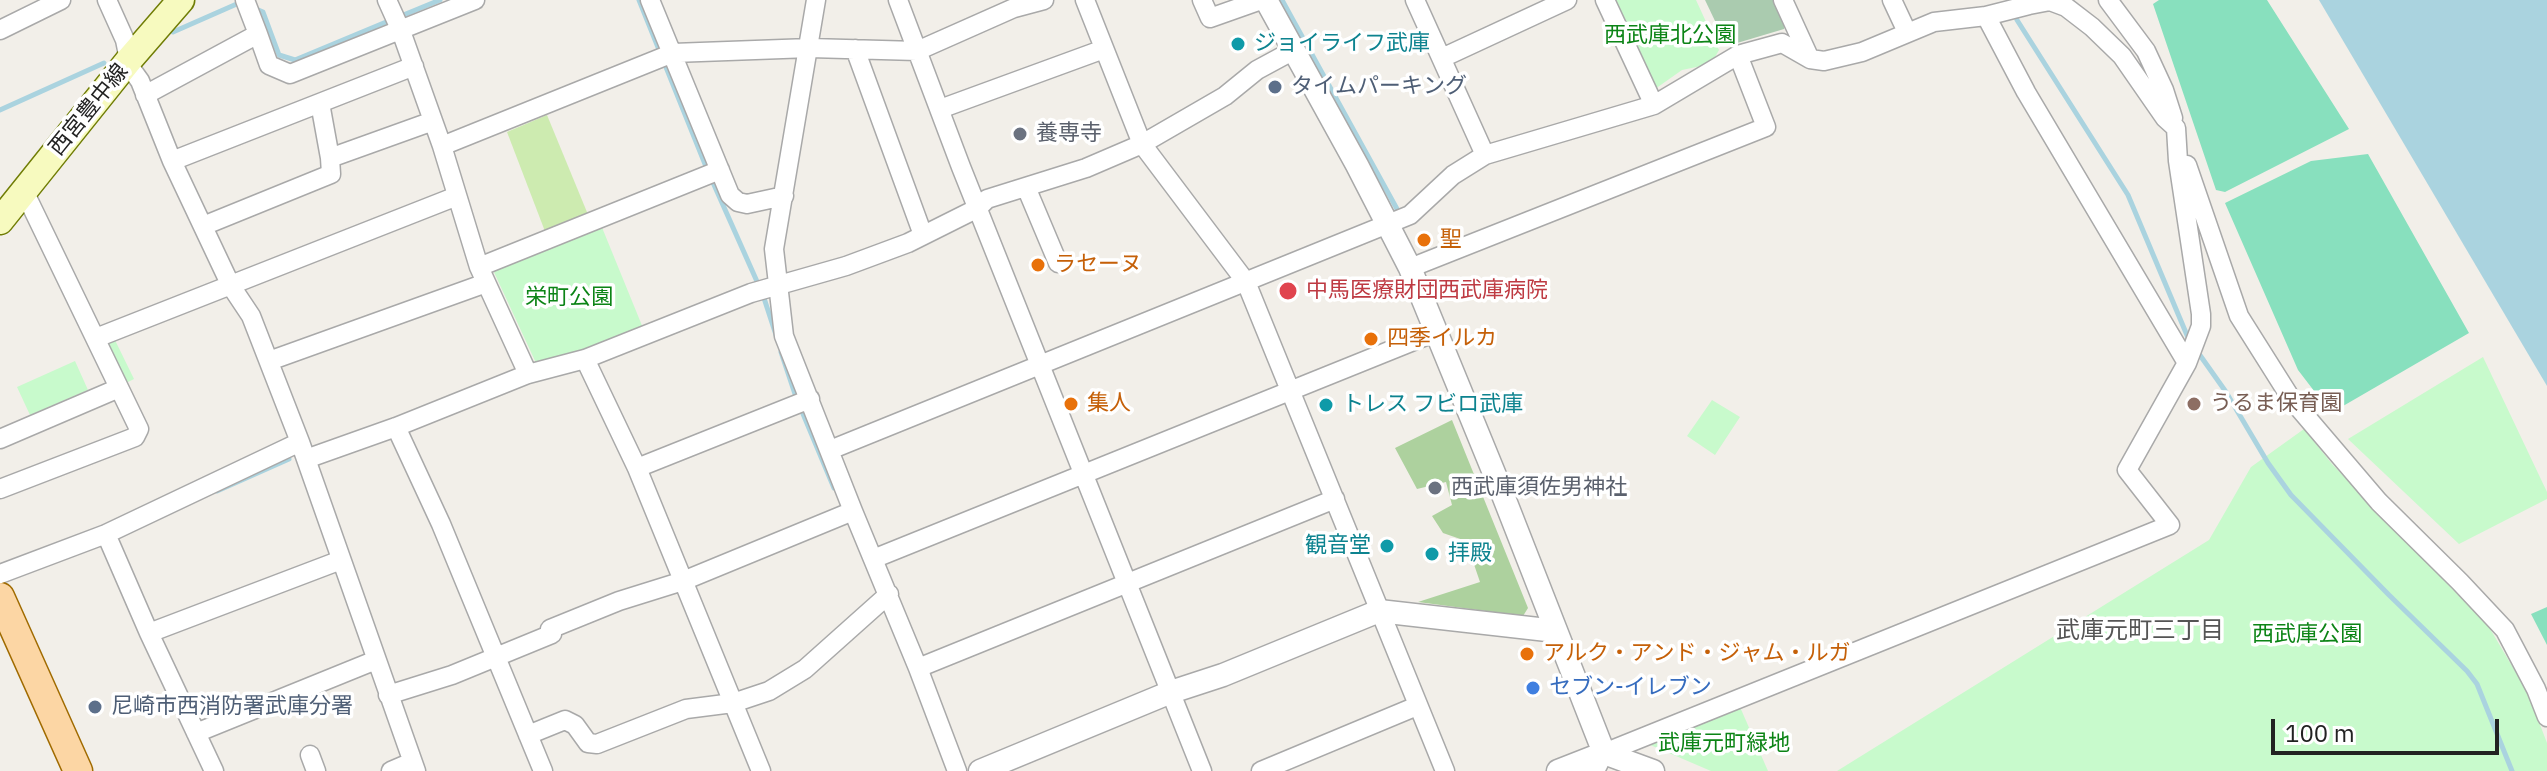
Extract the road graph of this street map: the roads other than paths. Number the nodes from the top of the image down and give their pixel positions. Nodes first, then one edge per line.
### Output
1 (61, 0) edge
2 (107, 0) edge
3 (181, 0) edge
4 (387, 0) edge
5 (475, 0) edge
6 (650, 0) edge
7 (816, 0) edge
8 (898, 0) edge
9 (1044, 0) edge
10 (1085, 0) edge
11 (1202, 0) edge
12 (1264, 0) edge
13 (1415, 0) edge
14 (1567, 0) edge
15 (1605, 0) edge
16 (1783, 0) edge
17 (1892, 0) edge
18 (2108, 0) edge
19 (2028, 2) edge
20 (248, 6) edge
21 (1986, 16) junction
22 (0, 30) edge
23 (401, 31) junction
24 (1907, 32) junction
25 (258, 34) junction
26 (810, 48) junction
27 (855, 49) junction
28 (1104, 49) junction
29 (1294, 50) junction
30 (917, 51) junction
31 (1738, 55) junction
32 (666, 56) junction
33 (1442, 58) junction
34 (1810, 59) junction
35 (128, 62) junction
36 (414, 66) junction
37 (145, 95) junction
38 (320, 103) junction
39 (1654, 105) junction
40 (940, 109) junction
41 (433, 121) junction
42 (2176, 128) junction
43 (1142, 144) junction
44 (442, 146) junction
45 (1485, 155) junction
46 (330, 158) junction
47 (172, 161) junction
48 (713, 173) junction
49 (1026, 187) junction
50 (24, 191) junction
51 (457, 196) junction
52 (784, 196) junction
53 (978, 208) junction
54 (1, 218) edge
55 (1388, 223) junction
56 (203, 226) junction
57 (923, 235) junction
58 (1058, 263) dead end
59 (1410, 268) junction
60 (483, 275) junction
61 (1246, 282) junction
62 (231, 286) junction
63 (777, 286) junction
64 (1436, 332) junction
65 (96, 338) junction
66 (585, 359) junction
67 (269, 361) junction
68 (2187, 363) junction
69 (1041, 364) junction
70 (528, 374) junction
71 (119, 388) junction
72 (1291, 392) junction
73 (810, 399) junction
74 (396, 427) junction
75 (0, 439) edge
76 (830, 450) junction
77 (303, 451) junction
78 (637, 468) junction
79 (1084, 474) junction
80 (0, 489) edge
81 (1335, 499) junction
82 (853, 511) junction
83 (108, 538) junction
84 (873, 559) junction
85 (341, 560) junction
86 (0, 574) edge
87 (684, 581) junction
88 (1127, 582) junction
89 (889, 594) junction
90 (0, 597) edge
91 (1379, 611) junction
92 (1556, 631) junction
93 (149, 633) junction
94 (496, 657) junction
95 (376, 660) junction
96 (918, 668) junction
97 (1171, 692) junction
98 (388, 695) junction
99 (733, 703) junction
100 (1417, 706) junction
101 (2547, 717) edge
102 (196, 733) junction
103 (528, 735) junction
104 (1599, 762) edge
105 (414, 767) edge
106 (78, 771) edge
107 (214, 771) edge
108 (391, 771) edge
109 (543, 771) edge
110 (761, 771) edge
111 (957, 771) edge
112 (980, 771) edge
113 (1202, 771) edge
114 (1261, 771) edge
115 (1445, 771) edge
116 (1558, 771) edge
117 (1653, 771) edge

1 - 22 street
2 - 35 street
3 - 35 main road, 西宮豊中線
4 - 23 street
5 - 23 street
6 - 32 street
7 - 26 street
8 - 30 street
9 - 30 street
10 - 28 street
11 - 12 street
12 - 29 street
13 - 33 street
14 - 33 street
15 - 39 street
16 - 34 street
17 - 24 street
18 - 42 street
19 - 21 street
19 - 42 street
20 - 25 street
21 - 24 street
21 - 68 street
23 - 25 street
23 - 36 street
24 - 34 street
25 - 37 street
26 - 27 street
26 - 32 street
26 - 52 street
27 - 30 street
27 - 57 street
28 - 40 street
28 - 43 street
29 - 43 street
29 - 55 street
30 - 40 street
31 - 34 street
31 - 39 street
31 - 59 street
32 - 44 street
32 - 48 street
33 - 45 street
35 - 37 street
35 - 50 main road, 西宮豊中線
36 - 38 street
36 - 41 street
37 - 47 street
38 - 46 street
38 - 47 street
39 - 45 street
40 - 53 street
41 - 44 street
41 - 46 street
42 - 68 street
42 - 101 street
43 - 49 street
43 - 61 street
44 - 51 street
45 - 55 street
46 - 56 street
47 - 56 street
48 - 52 street
48 - 60 street
49 - 53 street
49 - 58 street
50 - 54 main road, 西宮豊中線
50 - 65 street
51 - 60 street
51 - 62 street
52 - 63 street
53 - 57 street
53 - 69 street
55 - 59 street
55 - 61 street
56 - 62 street
57 - 63 street
59 - 64 street
60 - 67 street
60 - 70 street
61 - 69 street
61 - 72 street
62 - 65 street
62 - 67 street
63 - 66 street
63 - 73 street
64 - 72 street
64 - 92 street
65 - 71 street
66 - 70 street
66 - 78 street
67 - 77 street
68 - 104 street
69 - 76 street
69 - 79 street
70 - 74 street
71 - 75 street
71 - 80 street
72 - 79 street
72 - 81 street
73 - 76 street
73 - 78 street
74 - 77 street
74 - 94 street
76 - 82 street
77 - 83 street
77 - 85 street
78 - 87 street
79 - 84 street
79 - 88 street
81 - 88 street
81 - 91 street
82 - 84 street
82 - 87 street
83 - 86 street
83 - 93 street
84 - 89 street
85 - 93 street
85 - 95 street
87 - 94 street
87 - 99 street
88 - 96 street
88 - 97 street
89 - 96 street
89 - 99 street
90 - 106 main road
91 - 92 street
91 - 97 street
91 - 100 street
92 - 104 street
93 - 102 street
94 - 98 street
94 - 103 street
95 - 98 street
95 - 102 street
96 - 111 street
97 - 112 street
97 - 113 street
98 - 105 street
99 - 103 street
99 - 110 street
100 - 114 street
100 - 115 street
102 - 107 street
103 - 109 street
104 - 116 street
104 - 117 street
105 - 108 street

